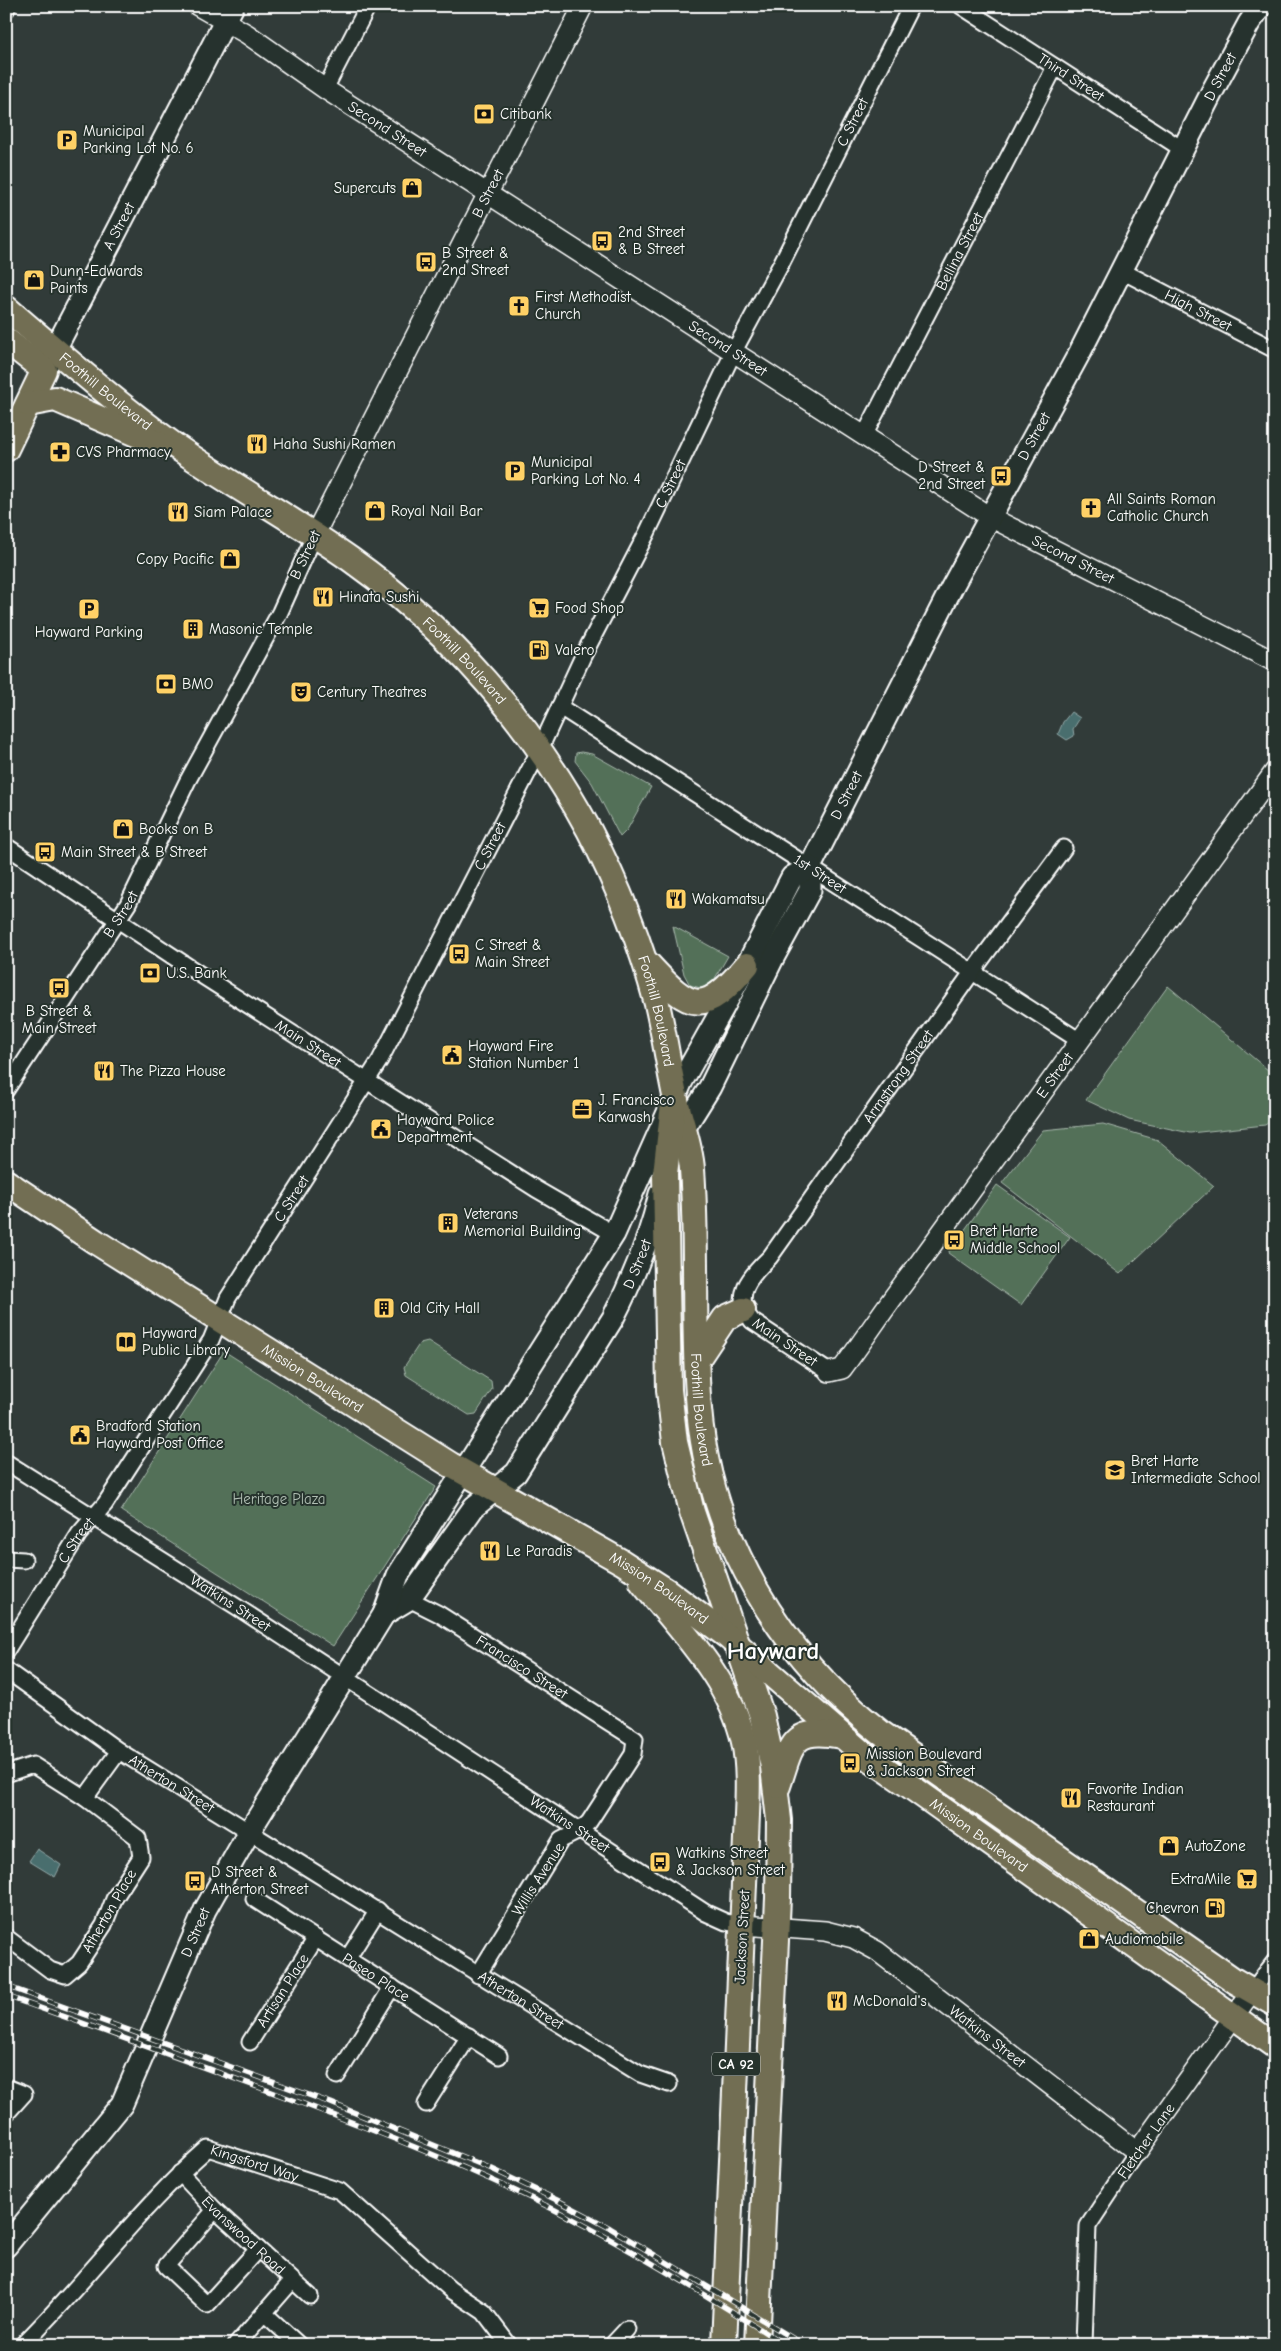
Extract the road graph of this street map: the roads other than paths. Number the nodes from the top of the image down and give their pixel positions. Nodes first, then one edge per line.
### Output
1 (8, 6) edge
2 (198, 6) edge
3 (368, 6) edge
4 (582, 6) edge
5 (911, 6) edge
6 (961, 6) edge
7 (1261, 6) edge
8 (6, 10) edge
9 (230, 14) edge
10 (1055, 67) junction
11 (326, 89) junction
12 (1182, 149) junction
13 (487, 193) junction
14 (1120, 270) junction
15 (6, 308) edge
16 (6, 340) edge
17 (55, 348) junction
18 (1275, 350) edge
19 (734, 351) junction
20 (44, 370) junction
21 (28, 404) junction
22 (864, 436) junction
23 (6, 449) edge
24 (204, 463) junction
25 (990, 517) junction
26 (314, 534) junction
27 (1275, 662) edge
28 (560, 706) junction
29 (540, 750) junction
30 (1275, 771) edge
31 (6, 846) edge
32 (1064, 848) dead end
33 (810, 867) junction
34 (118, 920) junction
35 (644, 960) junction
36 (747, 965) junction
37 (973, 971) junction
38 (1080, 1041) junction
39 (367, 1080) junction
40 (6, 1090) edge
41 (674, 1095) junction
42 (685, 1127) junction
43 (665, 1174) junction
44 (6, 1182) edge
45 (614, 1234) junction
46 (743, 1310) junction
47 (219, 1318) junction
48 (697, 1360) junction
49 (829, 1372) joint
50 (6, 1462) edge
51 (464, 1473) junction
52 (494, 1490) junction
53 (94, 1516) junction
54 (6, 1559) edge
55 (24, 1560) dead end
56 (628, 1566) junction
57 (409, 1599) junction
58 (384, 1614) junction
59 (738, 1645) junction
60 (791, 1645) joint
61 (6, 1651) edge
62 (6, 1670) edge
63 (345, 1678) junction
64 (842, 1736) junction
65 (634, 1739) joint
66 (119, 1751) junction
67 (6, 1774) edge
68 (777, 1790) junction
69 (85, 1798) junction
70 (579, 1831) junction
71 (249, 1832) junction
72 (254, 1899) dead end
73 (378, 1910) junction
74 (742, 1925) junction
75 (777, 1926) junction
76 (6, 1938) edge
77 (316, 1938) junction
78 (348, 1958) junction
79 (1275, 1961) edge
80 (478, 1975) junction
81 (392, 1987) junction
82 (1252, 1990) junction
83 (1275, 2004) edge
84 (1234, 2016) junction
85 (469, 2036) junction
86 (250, 2042) dead end
87 (1275, 2046) edge
88 (499, 2056) dead end
89 (337, 2076) dead end
90 (669, 2084) dead end
91 (6, 2087) edge
92 (426, 2104) dead end
93 (6, 2114) edge
94 (1137, 2152) junction
95 (180, 2173) junction
96 (215, 2210) junction
97 (6, 2246) edge
98 (258, 2249) junction
99 (292, 2281) junction
100 (310, 2296) dead end
101 (264, 2313) junction
102 (627, 2329) dead end
103 (22, 2345) edge
104 (236, 2345) edge
105 (300, 2345) edge
106 (509, 2345) edge
107 (612, 2345) edge
108 (724, 2345) edge
109 (756, 2345) edge
110 (1084, 2345) edge

1 - 8 street
2 - 9 street, Second Street
3 - 11 street
4 - 13 street, B Street
5 - 19 street, C Street
6 - 10 street, Third Street
7 - 12 main road, D Street
9 - 11 street, Second Street
9 - 17 main road, A Street
10 - 12 street, Third Street
10 - 22 street, Bellina Street
11 - 13 street, Second Street
12 - 14 main road, D Street
13 - 19 street, Second Street
13 - 26 street, B Street
14 - 18 street, High Street
14 - 25 main road, D Street
15 - 17 main road, Foothill Boulevard
16 - 20 main road, Foothill Boulevard
17 - 20 main road, A Street
17 - 24 main road, Foothill Boulevard
19 - 22 street, Second Street
19 - 28 street, C Street
20 - 21 main road, A Street
21 - 23 main road, A Street
21 - 24 main road
22 - 25 street, Second Street
24 - 26 main road, Foothill Boulevard
25 - 27 street, Second Street
25 - 33 main road, D Street
26 - 29 main road, Foothill Boulevard
26 - 34 street, B Street
28 - 29 street, C Street
28 - 33 street, 1st Street
29 - 35 main road, Foothill Boulevard
29 - 39 street, C Street
30 - 38 street, E Street
31 - 34 street, Main Street
32 - 37 street, Armstrong Street
33 - 36 main road, D Street
33 - 37 street, 1st Street
33 - 42 main road, D Street
34 - 39 street, Main Street
34 - 40 street, B Street
35 - 36 main road
35 - 41 main road, Foothill Boulevard
36 - 41 main road, D Street
37 - 38 street, 1st Street
37 - 46 street, Armstrong Street
38 - 49 street, E Street
39 - 45 street, Main Street
39 - 47 street, C Street
41 - 42 main road, Foothill Boulevard
41 - 43 main road, Foothill Boulevard
41 - 45 main road, D Street
42 - 43 main road, D Street
42 - 48 main road, Foothill Boulevard
43 - 52 main road, D Street
43 - 59 main road, Foothill Boulevard
44 - 47 main road, Mission Boulevard
45 - 51 main road, D Street
46 - 48 main road
46 - 49 street, Main Street
47 - 51 main road, Mission Boulevard
47 - 53 street, C Street
48 - 60 main road, Foothill Boulevard
50 - 53 street, Watkins Street
51 - 52 main road, Mission Boulevard
51 - 58 main road, D Street
52 - 56 main road, Mission Boulevard
52 - 57 main road, D Street
53 - 61 street, C Street
53 - 63 street, Watkins Street
54 - 55 street
56 - 59 main road, Mission Boulevard
56 - 74 main road, Jackson Street / CA 92
57 - 58 main road, D Street
57 - 65 street, Francisco Street
58 - 63 main road, D Street
59 - 64 main road, Mission Boulevard
59 - 68 main road, CA 92
60 - 82 main road, Mission Boulevard
62 - 66 street, Atherton Street
63 - 70 street, Watkins Street
63 - 71 main road, D Street
64 - 68 main road
64 - 84 main road, Mission Boulevard
65 - 70 street, Willis Avenue
66 - 69 street, Atherton Street
66 - 71 street, Atherton Street
67 - 69 street, Atherton Place
68 - 75 main road, CA 92
69 - 76 street, Atherton Place
70 - 74 street, Watkins Street
70 - 80 street, Willis Avenue
71 - 73 street, Atherton Street
71 - 97 main road, D Street
72 - 77 street, Paseo Place
73 - 78 street
73 - 80 street, Atherton Street
74 - 75 street, Watkins Street
74 - 108 main road, Jackson Street / CA 92
75 - 94 street, Watkins Street
75 - 109 main road, CA 92
77 - 78 street, Paseo Place
77 - 86 street, Artisan Place
78 - 81 street, Paseo Place
79 - 82 street, Fletcher Lane
80 - 90 street, Atherton Street
81 - 85 street, Paseo Place
81 - 89 street
82 - 83 main road, Mission Boulevard
82 - 84 street, Fletcher Lane
84 - 87 main road, Mission Boulevard
84 - 94 street, Fletcher Lane
85 - 88 street, Paseo Place
85 - 92 street
91 - 93 street
94 - 110 street, Fletcher Lane
95 - 96 street, Evanswood Road
95 - 103 street, Kingsford Way
95 - 106 street, Kingsford Way
96 - 98 street, Evanswood Road
96 - 98 street
98 - 99 street, Evanswood Road
99 - 100 street, Evanswood Road
99 - 101 street
101 - 104 street
101 - 105 street
102 - 107 street

